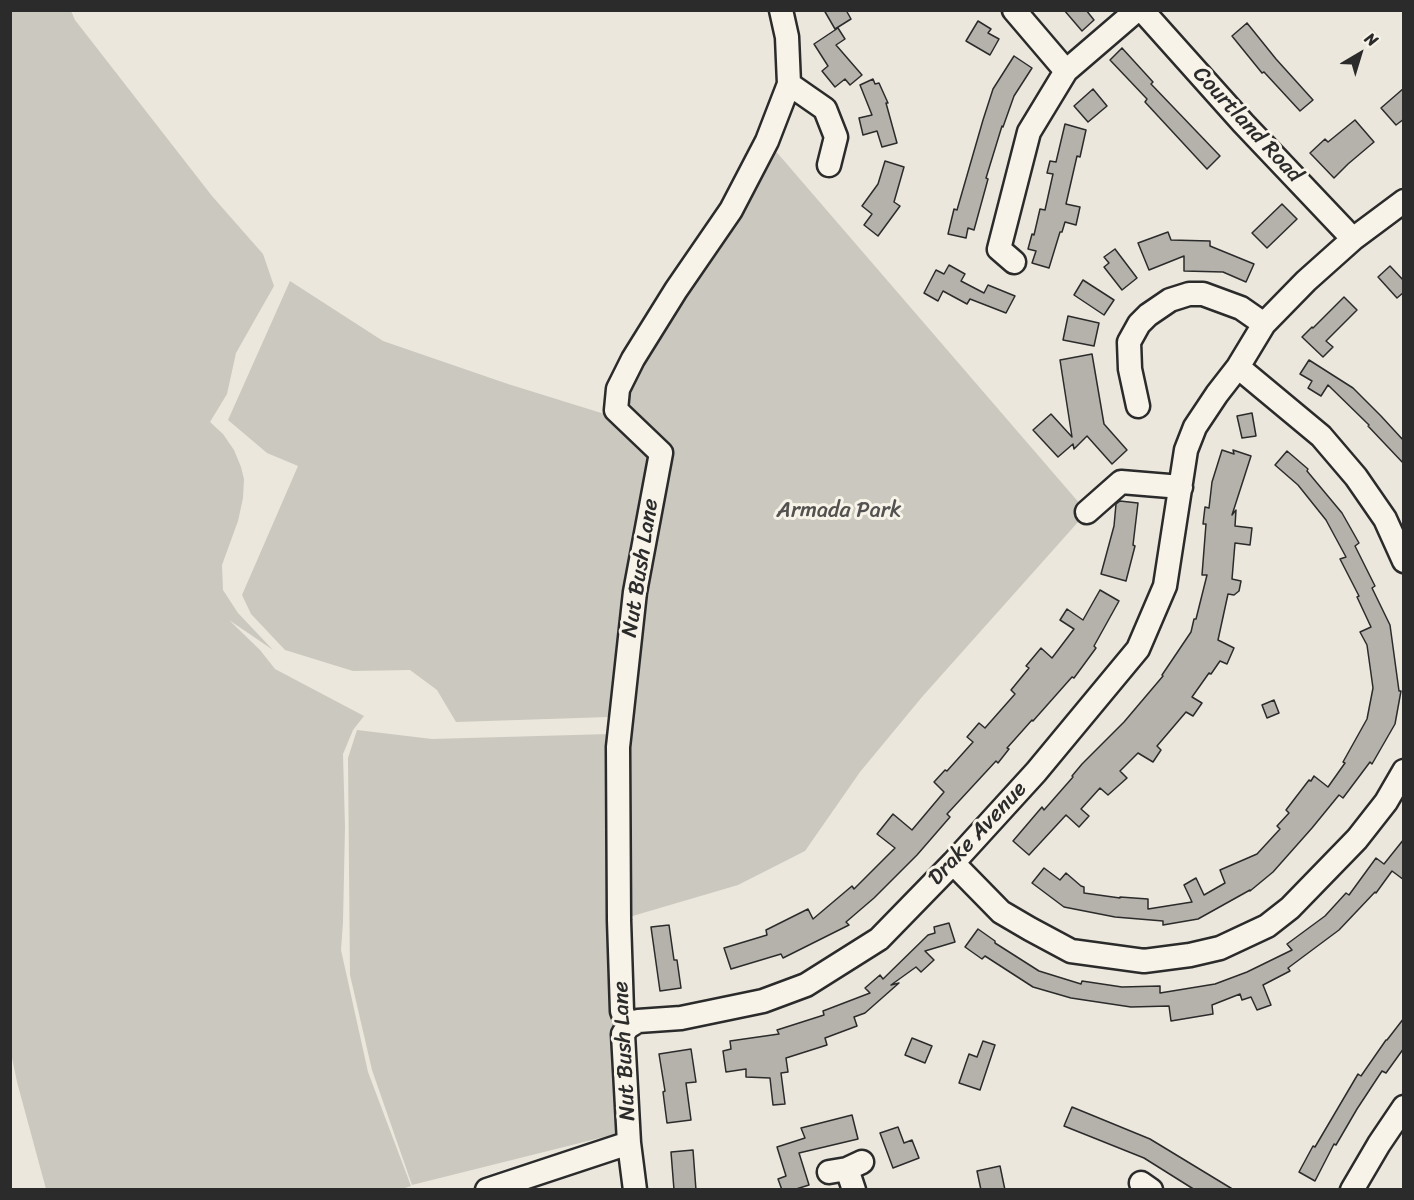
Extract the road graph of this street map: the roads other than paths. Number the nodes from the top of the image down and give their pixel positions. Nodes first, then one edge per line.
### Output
1 (781, 10) edge
2 (1014, 10) edge
3 (1139, 10) edge
4 (1066, 70) junction
5 (789, 84) junction
6 (829, 165) dead end
7 (1404, 201) edge
8 (1353, 239) junction
9 (998, 254) dead end
10 (1264, 324) junction
11 (1238, 367) junction
12 (1138, 406) dead end
13 (1181, 487) junction
14 (1087, 513) dead end
15 (1404, 561) edge
16 (1404, 771) edge
17 (953, 862) junction
18 (628, 1027) junction
19 (1404, 1107) edge
20 (629, 1143) junction
21 (487, 1190) edge
22 (635, 1190) edge
23 (1352, 1190) edge

1 - 5 street, Nut Bush Lane
2 - 4 street
3 - 4 street
3 - 8 street, Courtland Road
4 - 9 street
5 - 6 street
5 - 18 street, Nut Bush Lane
7 - 8 street, Drake Avenue
8 - 10 street, Drake Avenue
10 - 11 street, Drake Avenue
10 - 12 street
11 - 13 street, Drake Avenue
11 - 15 street
13 - 14 street
13 - 17 street, Drake Avenue
16 - 17 street
17 - 18 street, Drake Avenue
18 - 20 street, Nut Bush Lane
19 - 23 street
20 - 21 street
20 - 22 street, Nut Bush Lane

